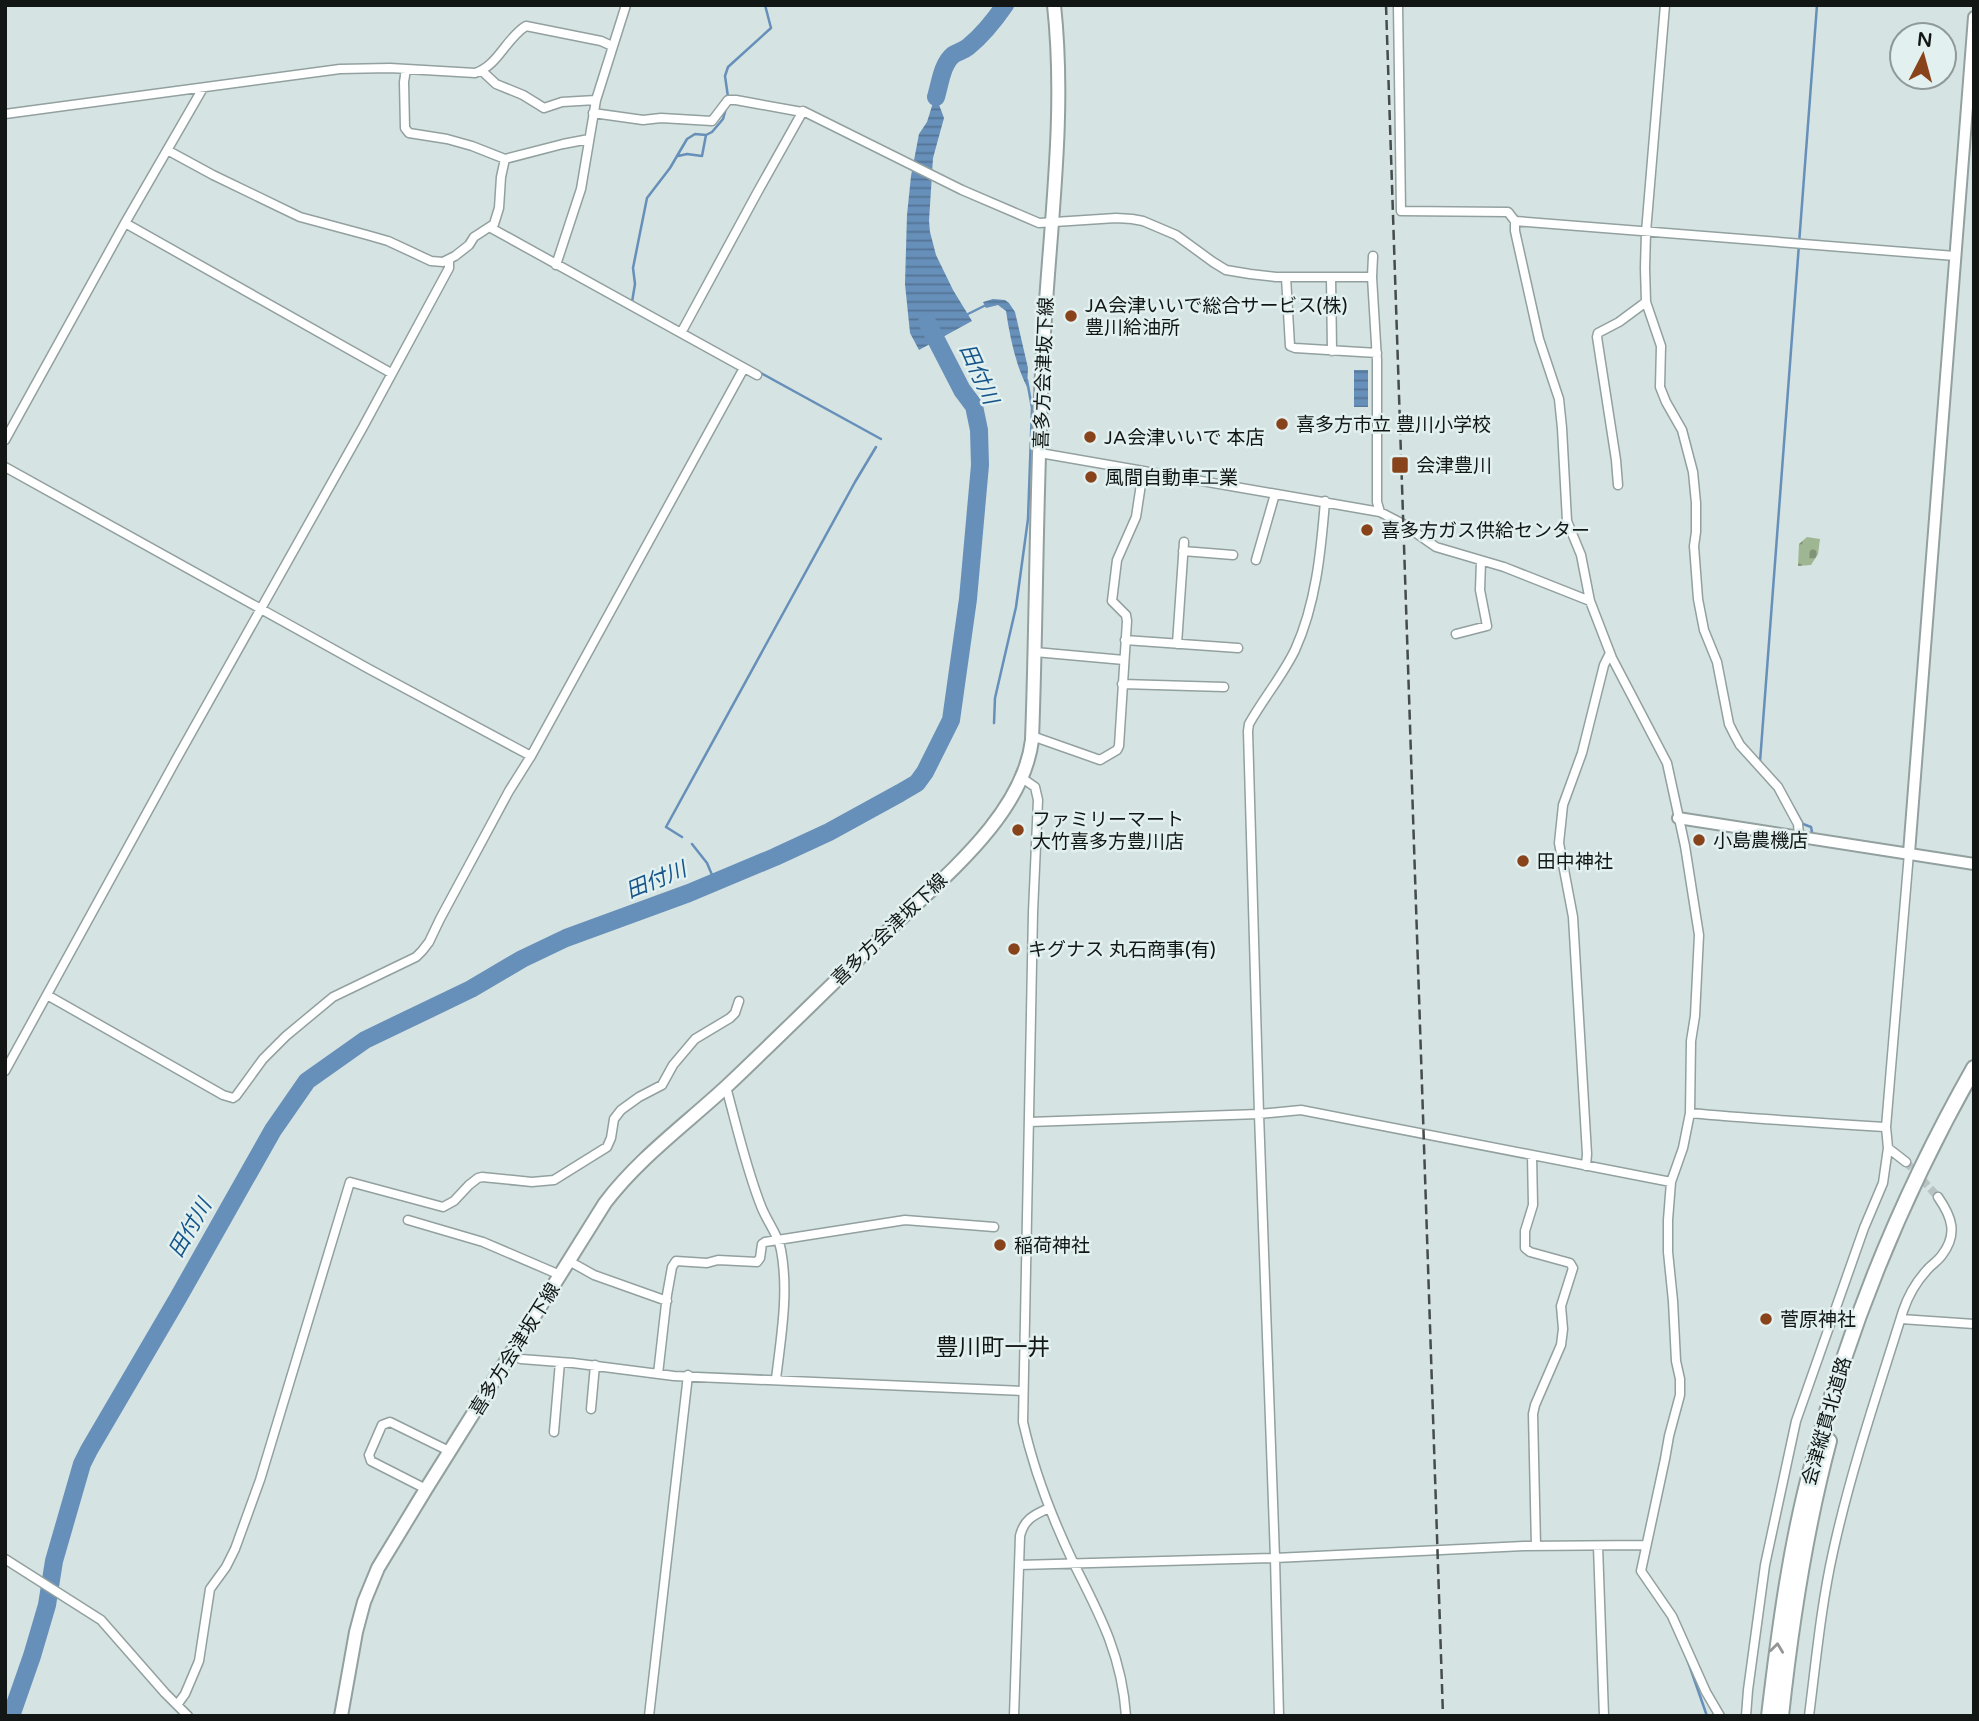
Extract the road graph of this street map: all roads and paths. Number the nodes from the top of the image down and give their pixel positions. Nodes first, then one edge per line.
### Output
1 (626, 5) edge
2 (1054, 5) edge
3 (1398, 5) edge
4 (1665, 5) edge
5 (1974, 17) edge
6 (612, 46) junction
7 (406, 69) junction
8 (482, 71) junction
9 (203, 89) junction
10 (596, 100) junction
11 (802, 112) junction
12 (593, 113) junction
13 (5, 114) edge
14 (589, 139) junction
15 (167, 150) junction
16 (505, 159) junction
17 (1515, 221) junction
18 (1052, 222) junction
19 (125, 223) junction
20 (491, 228) junction
21 (1646, 232) junction
22 (1373, 256) dead end
23 (1955, 256) junction
24 (449, 261) junction
25 (556, 265) junction
26 (1286, 277) junction
27 (1331, 277) junction
28 (1372, 277) junction
29 (1646, 302) junction
30 (681, 333) junction
31 (1332, 351) junction
32 (1377, 353) junction
33 (744, 368) junction
34 (391, 373) junction
35 (757, 375) dead end
36 (5, 440) edge
37 (1040, 453) junction
38 (5, 467) edge
39 (1143, 471) junction
40 (1618, 485) dead end
41 (1275, 494) junction
42 (1325, 502) junction
43 (1380, 512) junction
44 (1233, 555) dead end
45 (1256, 561) dead end
46 (1481, 561) junction
47 (1590, 601) junction
48 (262, 608) junction
49 (1456, 634) dead end
50 (1125, 640) junction
51 (1177, 644) junction
52 (1238, 648) dead end
53 (1035, 652) junction
54 (1610, 653) junction
55 (1124, 660) junction
56 (1122, 684) junction
57 (1224, 687) dead end
58 (1032, 736) junction
59 (531, 756) junction
60 (1022, 778) junction
61 (1678, 818) junction
62 (1799, 835) junction
63 (1909, 853) junction
64 (1974, 864) edge
65 (47, 995) junction
66 (739, 1001) dead end
67 (1974, 1068) edge
68 (5, 1071) edge
69 (1974, 1084) edge
70 (726, 1087) junction
71 (1690, 1113) junction
72 (1259, 1114) junction
73 (1029, 1122) junction
74 (1886, 1127) junction
75 (1888, 1148) junction
76 (1532, 1155) junction
77 (1906, 1162) tunnel mouth
78 (1586, 1166) junction
79 (1671, 1182) junction
80 (1938, 1197) tunnel mouth
81 (408, 1220) dead end
82 (994, 1227) dead end
83 (778, 1240) junction
84 (569, 1261) junction
85 (560, 1275) junction
86 (667, 1301) junction
87 (1901, 1319) junction
88 (1974, 1324) edge
89 (512, 1355) junction
90 (560, 1362) junction
91 (595, 1365) junction
92 (658, 1374) junction
93 (688, 1376) junction
94 (776, 1379) junction
95 (1022, 1391) junction
96 (591, 1409) dead end
97 (554, 1432) dead end
98 (449, 1451) junction
99 (426, 1489) junction
100 (1049, 1508) junction
101 (1646, 1545) junction
102 (1536, 1546) junction
103 (1598, 1546) junction
104 (1275, 1558) junction
105 (5, 1559) edge
106 (1074, 1564) junction
107 (1019, 1566) junction
108 (177, 1705) junction
109 (188, 1716) edge
110 (341, 1716) edge
111 (649, 1716) edge
112 (1014, 1716) edge
113 (1126, 1716) edge
114 (1279, 1716) edge
115 (1604, 1716) edge
116 (1720, 1716) edge
117 (1746, 1716) edge
118 (1769, 1716) edge
119 (1781, 1716) edge
120 (1808, 1716) edge

1 - 6 street
2 - 18 main road, 喜多方会津坂下線
3 - 17 street
4 - 21 street
5 - 23 street
6 - 8 street
6 - 10 street
7 - 8 street
7 - 9 street
7 - 16 street
8 - 10 street
9 - 13 street
9 - 15 street
10 - 12 street
11 - 12 street
11 - 18 street
11 - 30 street
12 - 14 street
14 - 16 street
14 - 25 street
15 - 19 street
15 - 24 street
16 - 20 street
17 - 21 street
17 - 47 street
18 - 26 street
18 - 37 main road, 喜多方会津坂下線
19 - 34 street
19 - 36 street
20 - 24 street
20 - 25 street
21 - 23 street
21 - 29 street
22 - 28 street
23 - 63 street
24 - 34 street
25 - 30 street
26 - 27 street
26 - 31 street
27 - 28 street
27 - 31 street
28 - 32 street
29 - 40 street
29 - 62 street
30 - 33 street
31 - 32 street
32 - 43 street
33 - 35 street
33 - 59 street
34 - 48 street
37 - 39 street
37 - 53 main road, 喜多方会津坂下線
38 - 48 street
39 - 41 street
39 - 50 street
41 - 42 street
41 - 45 street
42 - 43 street
42 - 72 street
43 - 46 street
44 - 51 street
46 - 47 street
46 - 49 street
47 - 54 street
48 - 59 street
48 - 65 street
50 - 51 street
50 - 55 street
51 - 52 street
53 - 55 street
53 - 58 main road, 喜多方会津坂下線
54 - 61 street
54 - 78 street
55 - 56 street
56 - 57 street
56 - 58 street
58 - 60 main road, 喜多方会津坂下線
59 - 65 street
60 - 70 main road, 喜多方会津坂下線
60 - 73 street
61 - 62 street
61 - 71 street
62 - 63 street
63 - 64 street
63 - 74 street
65 - 68 street
66 - 108 street
118 -> 67 highway, 会津縦貫北道路
69 - 119 highway, 会津縦貫北道路
70 - 83 street
70 - 84 main road, 喜多方会津坂下線
71 - 74 street
71 - 79 street
72 - 73 street
72 - 76 street
72 - 104 street
73 - 95 street
74 - 75 street
75 - 77 street
75 - 117 street
76 - 78 street
76 - 102 street
78 - 79 street
79 - 101 street
80 - 87 street
81 - 85 street
82 - 83 street
83 - 86 street
83 - 94 street
84 - 85 main road, 喜多方会津坂下線
84 - 86 street
85 - 89 main road, 喜多方会津坂下線
86 - 92 street
87 - 88 street
87 - 120 street
89 - 90 street
89 - 98 main road, 喜多方会津坂下線
90 - 91 street
90 - 97 street
91 - 92 street
91 - 96 street
92 - 93 street
93 - 94 street
93 - 111 street
94 - 95 street
95 - 100 street
98 - 99 main road, 喜多方会津坂下線
98 - 99 street
99 - 110 main road, 喜多方会津坂下線
100 - 106 street
100 - 107 street
101 - 103 street
101 - 116 street
102 - 103 street
102 - 104 street
103 - 115 street
104 - 106 street
104 - 114 street
105 - 108 street
106 - 107 street
106 - 113 street
107 - 112 street
108 - 109 street

